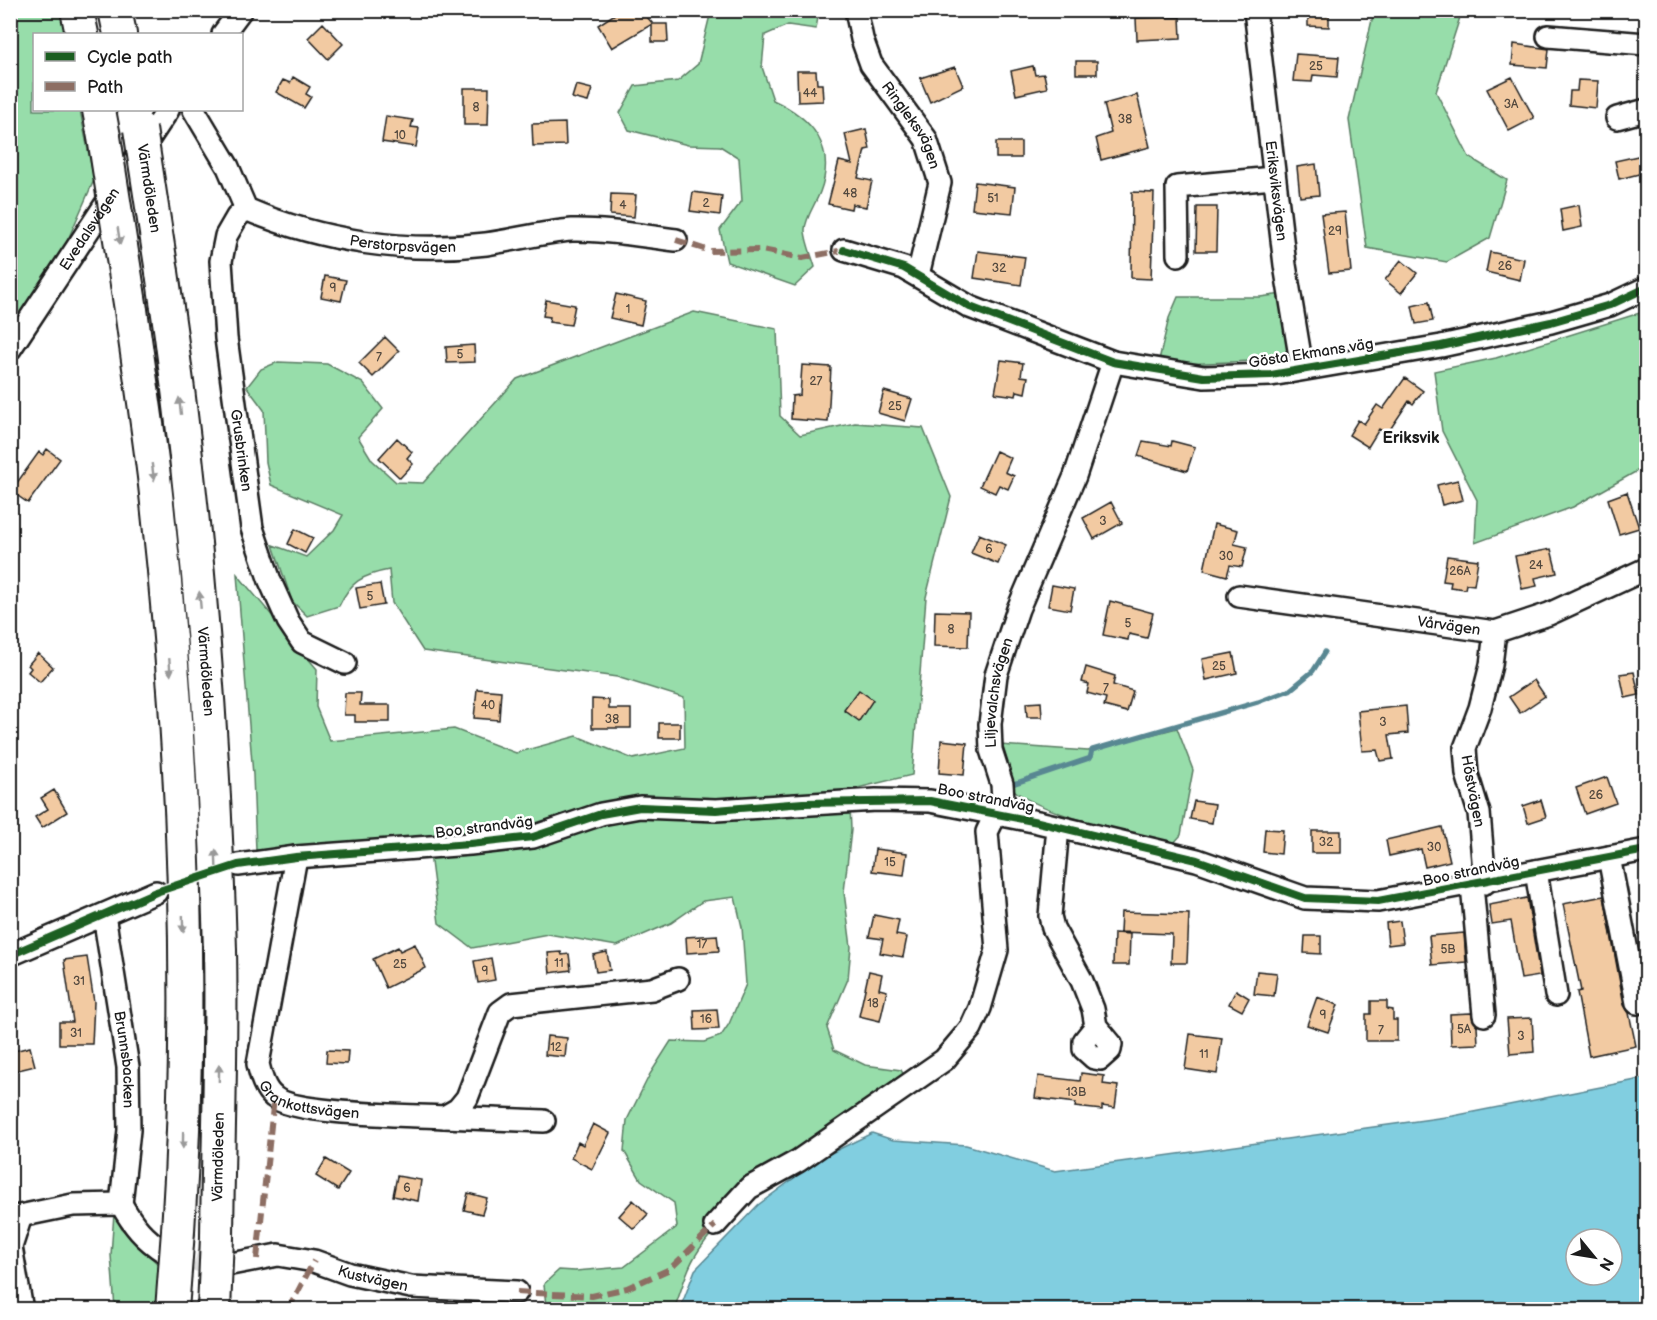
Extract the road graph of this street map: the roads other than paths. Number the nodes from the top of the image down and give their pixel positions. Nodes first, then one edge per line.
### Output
1 (77, 10) edge
2 (115, 10) edge
3 (241, 10) edge
4 (856, 10) edge
5 (1255, 10) edge
6 (82, 33) edge
7 (120, 33) edge
8 (224, 33) edge
9 (1548, 36) dead end
10 (1647, 44) edge
11 (167, 111) edge
12 (195, 111) edge
13 (1647, 111) edge
14 (1617, 118) dead end
15 (138, 119) edge
16 (101, 123) edge
17 (1273, 178) junction
18 (246, 209) junction
19 (676, 240) dead end
20 (843, 250) dead end
21 (1178, 255) dead end
22 (918, 275) junction
23 (1647, 288) edge
24 (10, 349) edge
25 (1113, 362) junction
26 (1302, 368) junction
27 (1647, 568) edge
28 (1239, 596) dead end
29 (1495, 632) junction
30 (345, 663) dead end
31 (997, 814) junction
32 (1058, 827) junction
33 (1647, 850) edge
34 (296, 857) junction
35 (1609, 858) junction
36 (238, 865) dead end
37 (1536, 871) junction
38 (1479, 884) junction
39 (156, 892) dead end
40 (104, 915) junction
41 (10, 955) edge
42 (678, 979) dead end
43 (1556, 995) dead end
44 (1637, 1003) dead end
45 (1484, 1015) dead end
46 (1096, 1026) dead end
47 (444, 1117) junction
48 (544, 1121) dead end
49 (121, 1204) junction
50 (16, 1217) edge
51 (715, 1225) dead end
52 (172, 1242) junction
53 (224, 1250) junction
54 (517, 1292) dead end
55 (22, 1310) edge
56 (172, 1310) edge
57 (214, 1310) edge

1 - 6 highway
2 - 7 highway
3 - 8 street
4 - 22 street, Ringleksvägen
5 - 17 street, Eriksviksvägen
9 - 10 street
11 - 24 street, Evedalsvägen
12 - 18 street
13 - 14 street
53 -> 15 highway, Värmdöleden, bridge
16 -> 52 highway, bridge
17 - 21 street
17 - 26 street, Eriksviksvägen
18 - 19 street, Perstorpsvägen
18 - 30 street, Grusbrinken
20 - 22 street
22 - 25 street, Gösta Ekmans väg
23 - 26 street, Gösta Ekmans väg
25 - 26 street, Gösta Ekmans väg
25 - 31 street, Liljevalchsvägen
27 - 29 street, Vårvägen
28 - 29 street, Vårvägen
29 - 38 street, Höstvägen
31 - 32 street, Boo strandväg
31 - 34 street, Boo strandväg
31 - 51 street, Liljevalchsvägen
32 - 38 street, Boo strandväg
32 - 46 street
33 - 35 street, Boo strandväg
34 - 36 street, Boo strandväg
34 - 47 street, Grankottsvägen
35 - 37 street, Boo strandväg
35 - 44 street
37 - 38 street, Boo strandväg
37 - 43 street
38 - 45 street, Höstvägen
39 - 40 street
40 - 41 street
40 - 49 street, Brunnsbacken
42 - 47 street
47 - 48 street, Grankottsvägen
49 - 50 street
49 - 52 street
50 - 55 street
52 - 56 highway, bridge
53 - 54 street, Kustvägen
53 - 57 highway, Värmdöleden, bridge

